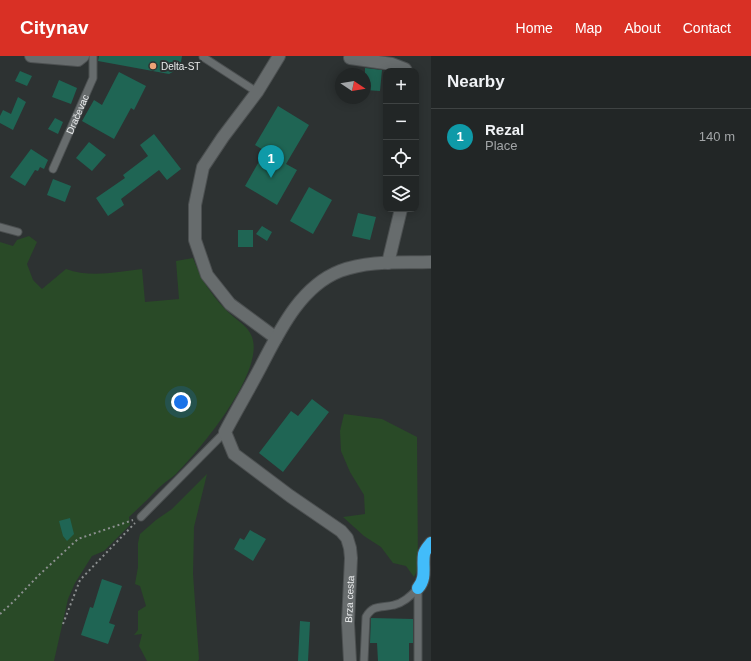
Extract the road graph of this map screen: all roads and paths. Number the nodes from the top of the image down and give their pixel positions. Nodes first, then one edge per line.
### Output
1 (31, 56) edge
2 (83, 56) edge
3 (93, 56) edge
4 (279, 56) edge
5 (203, 57) edge
6 (350, 58) dead end
7 (402, 68) edge
8 (257, 92) junction
9 (53, 169) dead end
10 (400, 212) edge
11 (0, 227) edge
12 (18, 232) dead end
13 (431, 262) edge
14 (388, 263) junction
15 (276, 338) junction
16 (225, 432) junction
17 (141, 517) junction
18 (431, 543) edge
19 (418, 588) junction
20 (0, 614) edge
21 (63, 624) dead end
22 (350, 661) edge
23 (364, 661) edge
24 (418, 661) edge

1 - 2 street
3 - 9 lane, Dračevac
4 - 8 street
5 - 8 lane
6 - 7 street
8 - 15 street
10 - 14 street
11 - 12 lane
13 - 14 street
14 - 15 street
15 - 16 street
16 - 17 lane
16 - 22 street, Brza cesta
17 - 20 path
17 - 21 path
18 - 19 highway
19 - 23 lane
19 - 24 lane

